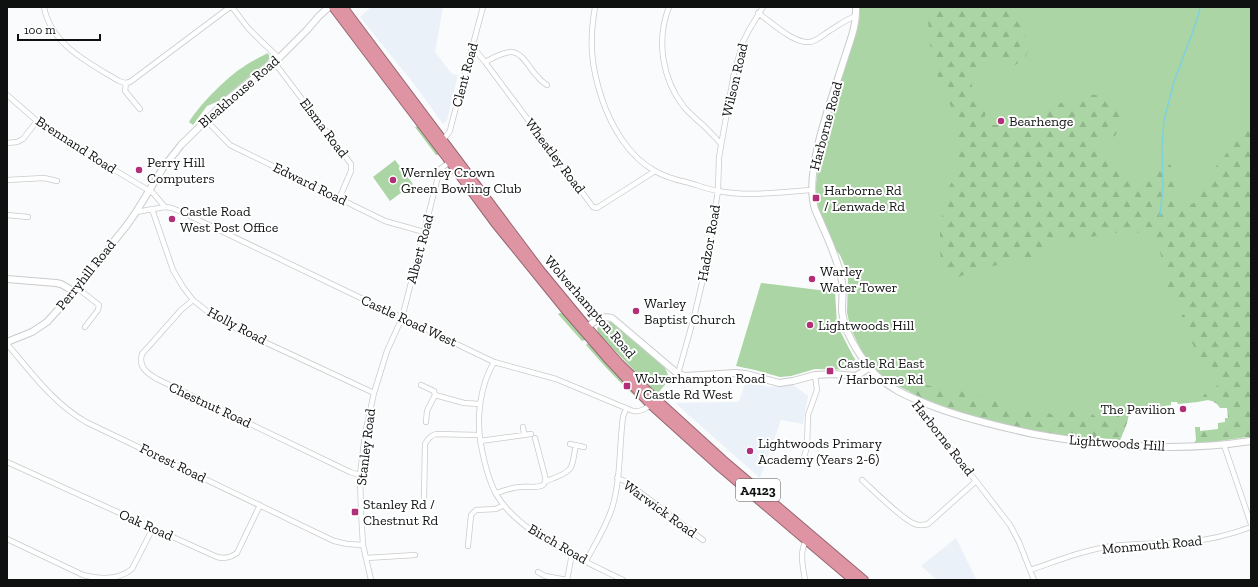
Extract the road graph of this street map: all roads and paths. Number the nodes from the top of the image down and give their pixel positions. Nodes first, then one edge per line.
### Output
1 (44, 7) edge
2 (231, 7) edge
3 (324, 7) edge
4 (329, 7) edge
5 (333, 7) edge
6 (343, 7) edge
7 (483, 7) edge
8 (595, 7) edge
9 (669, 7) edge
10 (763, 7) edge
11 (856, 7) edge
12 (758, 13) junction
13 (319, 16) junction
14 (856, 16) junction
15 (472, 49) junction
16 (279, 58) junction
17 (274, 62) junction
18 (485, 62) junction
19 (126, 83) junction
20 (547, 85) dead end
21 (7, 95) edge
22 (140, 109) dead end
23 (206, 120) junction
24 (38, 121) junction
25 (443, 140) junction
26 (7, 143) edge
27 (722, 144) junction
28 (719, 157) joint
29 (450, 162) junction
30 (654, 171) junction
31 (7, 180) edge
32 (57, 181) dead end
33 (150, 190) junction
34 (812, 190) junction
35 (718, 191) junction
36 (339, 199) junction
37 (165, 207) junction
38 (152, 209) junction
39 (136, 212) junction
40 (7, 216) edge
41 (28, 218) dead end
42 (424, 232) junction
43 (7, 279) edge
44 (75, 289) junction
45 (193, 300) junction
46 (402, 318) junction
47 (85, 327) dead end
48 (585, 329) junction
49 (7, 343) edge
50 (494, 362) junction
51 (869, 368) junction
52 (678, 374) junction
53 (815, 375) junction
54 (421, 385) dead end
55 (374, 393) junction
56 (435, 395) junction
57 (916, 400) junction
58 (653, 401) junction
59 (480, 404) junction
60 (626, 408) junction
61 (426, 422) dead end
62 (524, 427) dead end
63 (524, 434) junction
64 (531, 434) dead end
65 (479, 435) junction
66 (535, 438) dead end
67 (480, 441) junction
68 (1251, 441) edge
69 (570, 444) dead end
70 (576, 445) junction
71 (801, 445) dead end
72 (1224, 445) junction
73 (584, 447) dead end
74 (807, 447) junction
75 (804, 457) dead end
76 (7, 462) edge
77 (360, 475) junction
78 (617, 478) junction
79 (546, 480) junction
80 (862, 480) dead end
81 (976, 481) junction
82 (496, 493) junction
83 (424, 499) dead end
84 (260, 505) junction
85 (504, 505) junction
86 (1251, 524) edge
87 (1251, 527) edge
88 (153, 528) junction
89 (809, 538) junction
90 (7, 539) edge
91 (703, 540) dead end
92 (363, 545) junction
93 (468, 546) dead end
94 (572, 554) junction
95 (415, 555) dead end
96 (366, 558) junction
97 (586, 561) junction
98 (1030, 570) junction
99 (538, 572) dead end
100 (371, 580) edge
101 (567, 580) edge
102 (623, 580) edge
103 (805, 580) edge
104 (853, 580) edge
105 (864, 580) edge
106 (1034, 580) edge

1 - 19 street
2 - 16 street
2 - 19 street
3 - 13 street, Bleakhouse Road
4 - 13 street, Bleakhouse Road
5 - 29 highway, Wolverhampton Road / A4123
6 - 25 highway, Wolverhampton Road / A4123
7 - 15 street, Clent Road
8 - 30 street
9 - 27 street
10 - 12 street, Wilson Road
11 - 14 street, Harborne Road
12 - 14 street
12 - 27 street, Wilson Road
13 - 16 street, Bleakhouse Road
14 - 34 street, Harborne Road
15 - 18 street, Wheatley Road
15 - 25 street, Clent Road
16 - 17 street, Bleakhouse Road
17 - 23 street, Bleakhouse Road
17 - 36 street, Elsma Road
18 - 20 street
18 - 30 street, Wheatley Road
19 - 22 street
21 - 24 street, Brennand Road
23 - 33 street, Bleakhouse Road
23 - 36 street, Edward Road
24 - 26 street
24 - 33 street, Brennand Road
25 - 29 highway
25 - 48 highway, Wolverhampton Road / A4123
27 - 28 street, Wilson Road
28 - 35 street, Hadzor Road
29 - 42 street, Albert Road
29 - 48 highway, Wolverhampton Road / A4123
30 - 35 street
31 - 32 street
33 - 37 street
33 - 39 street, Perryhill Road
34 - 35 street
34 - 51 street, Harborne Road
35 - 52 street, Hadzor Road
36 - 42 street, Edward Road
37 - 38 street, Castle Road West
37 - 46 street, Castle Road West
38 - 39 street, Castle Road West
38 - 45 street, Holly Road
39 - 44 street, Perryhill Road
40 - 41 street
42 - 46 street, Albert Road
43 - 44 street
44 - 47 street
44 - 49 street, Perryhill Road
45 - 55 street, Holly Road
45 - 77 street, Chestnut Road
46 - 50 street, Castle Road West
46 - 55 street, Stanley Road
48 - 52 street
48 - 58 highway, Wolverhampton Road / A4123
49 - 84 street, Forest Road
50 - 59 street, Birch Road
50 - 60 street, Castle Road West
51 - 53 street
51 - 57 street, Harborne Road
52 - 53 street
53 - 74 street
54 - 56 street
55 - 77 street, Stanley Road
56 - 59 street
56 - 61 street
57 - 72 street, Lightwoods Hill
57 - 81 street, Harborne Road
58 - 60 street, Castle Road West
58 - 89 highway, Wolverhampton Road / A4123
59 - 65 street, Birch Road
60 - 78 street
62 - 63 street
63 - 64 street
63 - 67 street
65 - 67 street, Birch Road
65 - 83 street
66 - 79 street
67 - 82 street, Birch Road
68 - 72 street, Lightwoods Hill
69 - 70 street
70 - 73 street
70 - 79 street
71 - 74 street
72 - 86 street
74 - 75 street
76 - 88 street, Oak Road
77 - 92 street, Stanley Road
78 - 91 street, Warwick Road
78 - 97 street
79 - 82 street
80 - 81 street
81 - 98 street, Harborne Road
82 - 85 street, Birch Road
84 - 88 street, Oak Road
84 - 92 street, Forest Road
85 - 93 street
85 - 94 street, Birch Road
87 - 98 street, Monmouth Road
88 - 90 street
89 - 103 street
89 - 104 highway, Wolverhampton Road / A4123
89 - 105 highway, Wolverhampton Road / A4123
92 - 96 street, Stanley Road
94 - 97 street, Birch Road
94 - 101 street
95 - 96 street
96 - 100 street, Stanley Road
97 - 102 street, Birch Road
98 - 106 street, Harborne Road
99 - 101 street

